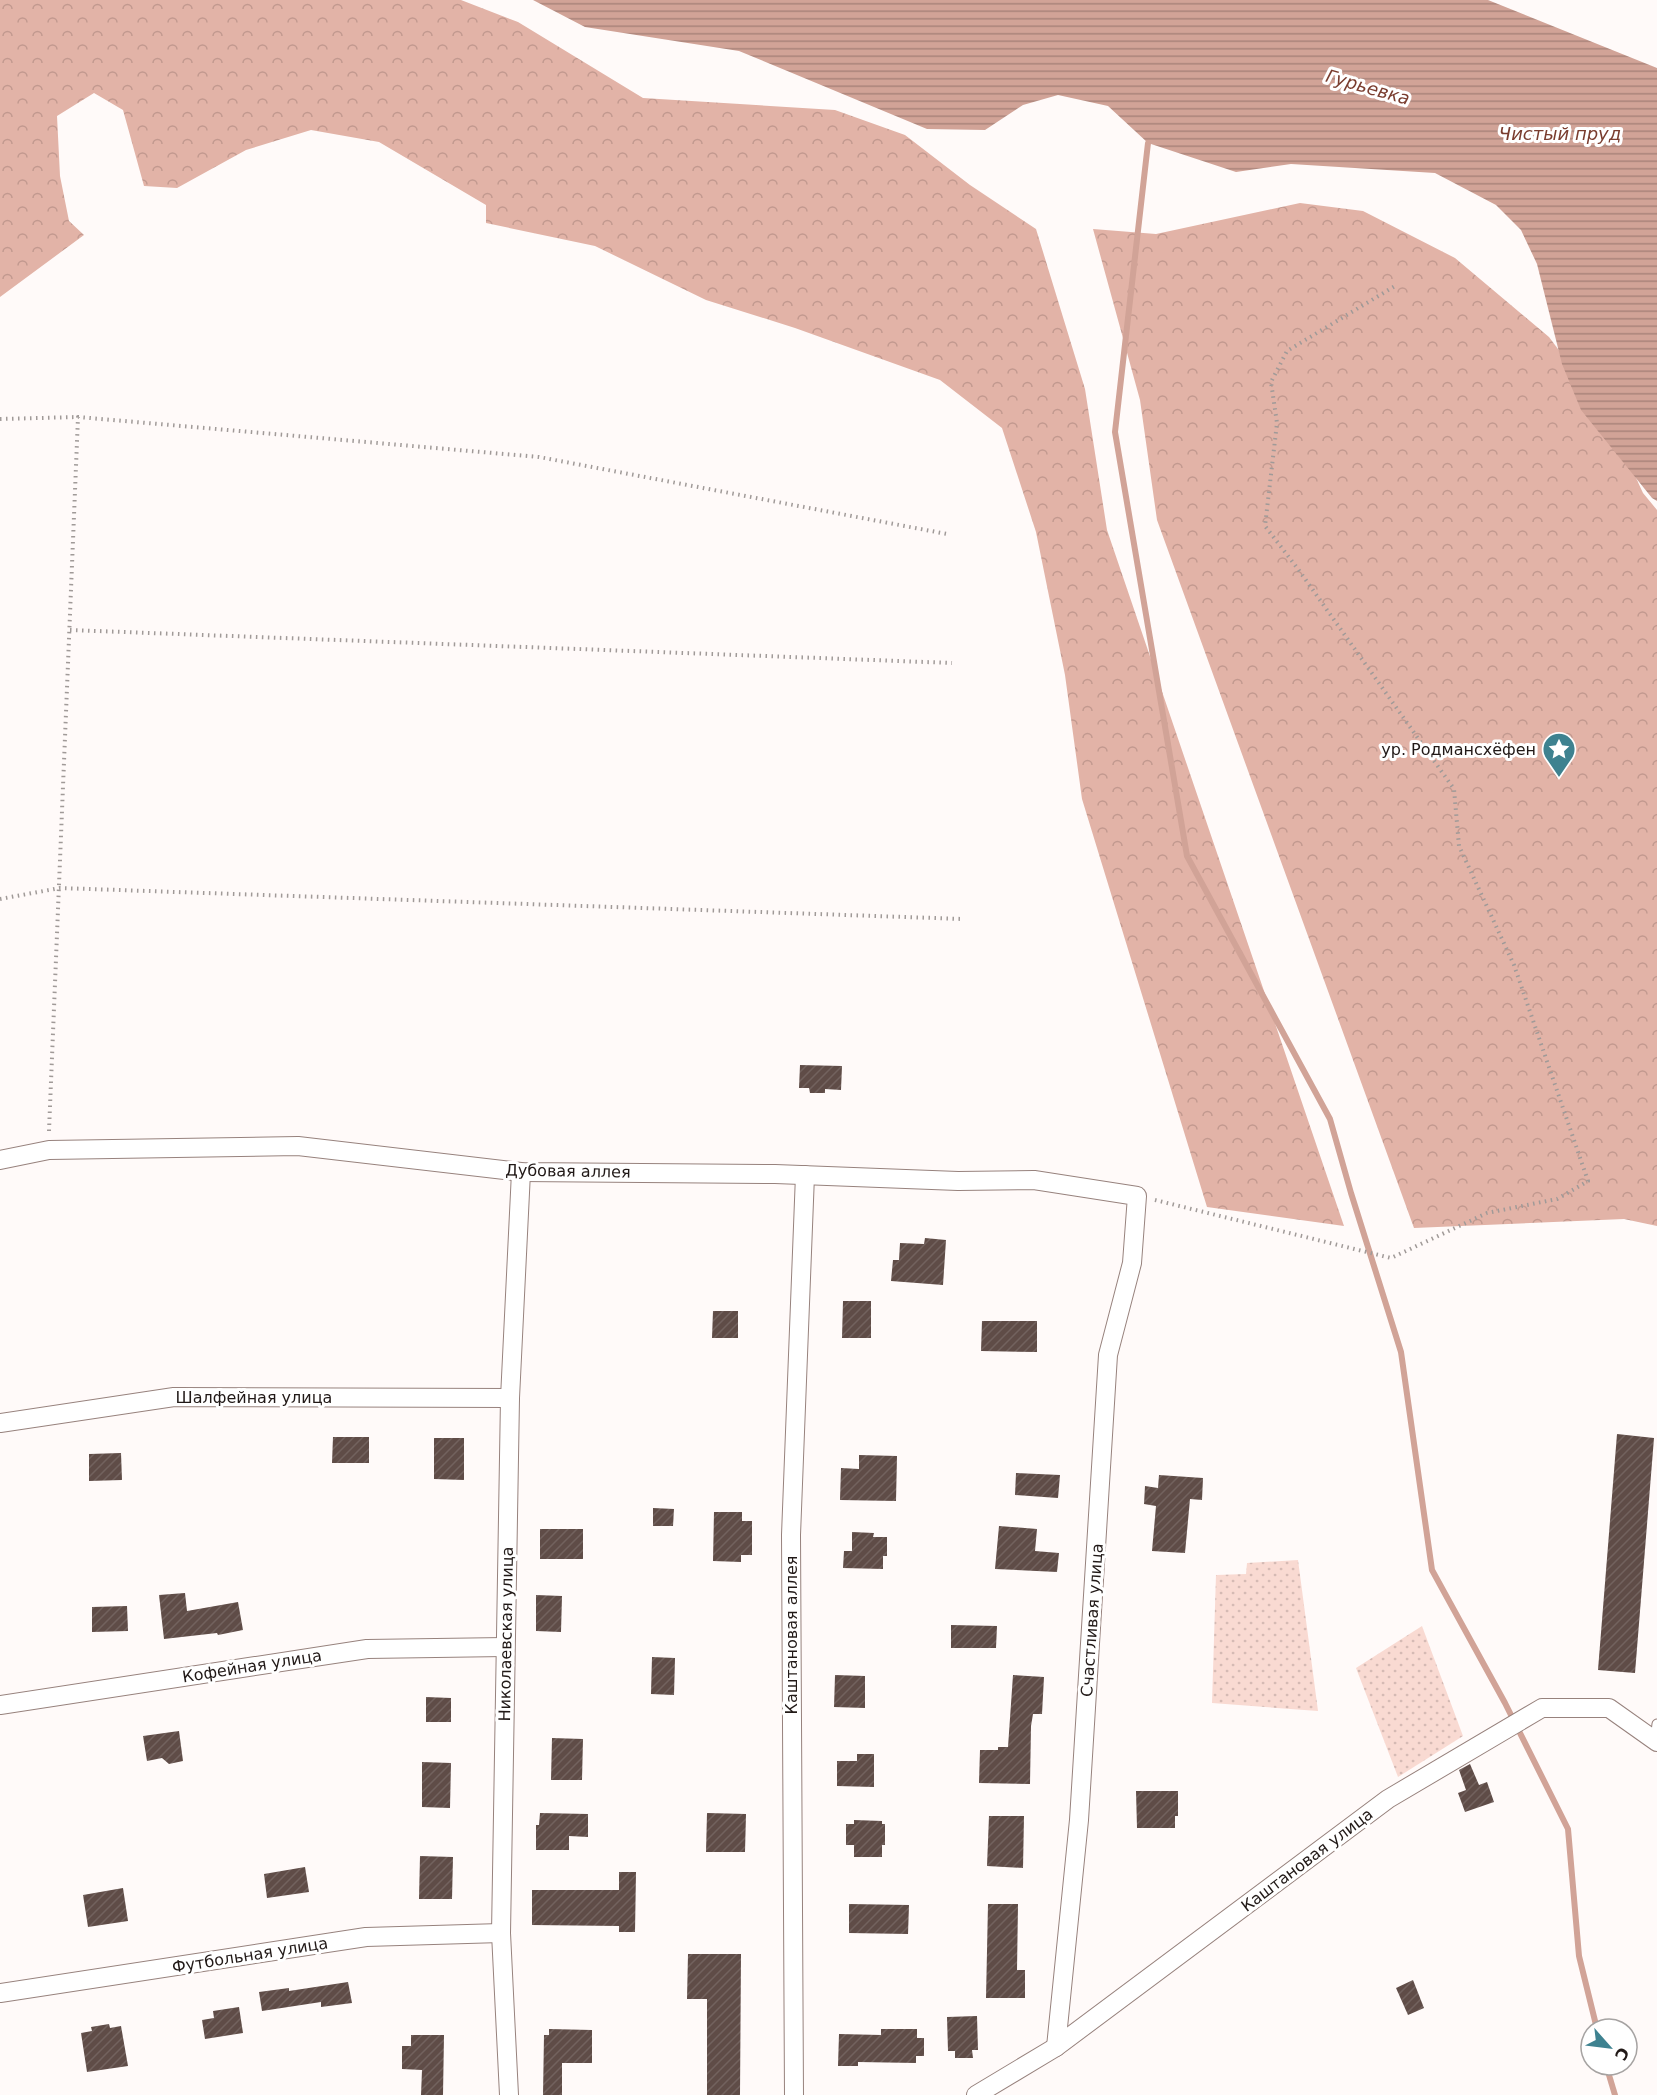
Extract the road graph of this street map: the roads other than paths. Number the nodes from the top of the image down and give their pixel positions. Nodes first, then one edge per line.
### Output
1 (0, 1160) edge
2 (521, 1173) junction
3 (805, 1175) junction
4 (1137, 1196) joint
5 (510, 1398) junction
6 (0, 1423) edge
7 (505, 1647) junction
8 (0, 1705) edge
9 (1656, 1735) edge
10 (501, 1933) junction
11 (0, 1993) edge
12 (1056, 2047) junction
13 (509, 2095) edge
14 (794, 2095) edge
15 (976, 2095) edge

1 - 2 street, Дубовая аллея
2 - 3 street, Дубовая аллея
2 - 5 street, Николаевская улица
3 - 4 street, Дубовая аллея
3 - 14 street, Каштановая аллея
4 - 12 street, Счастливая улица
5 - 6 street, Шалфейная улица
5 - 7 street, Николаевская улица
7 - 8 street, Кофейная улица
7 - 10 street, Николаевская улица
9 - 12 street, Каштановая улица
10 - 11 street, Футбольная улица
10 - 13 street, Николаевская улица
12 - 15 street, Каштановая улица

